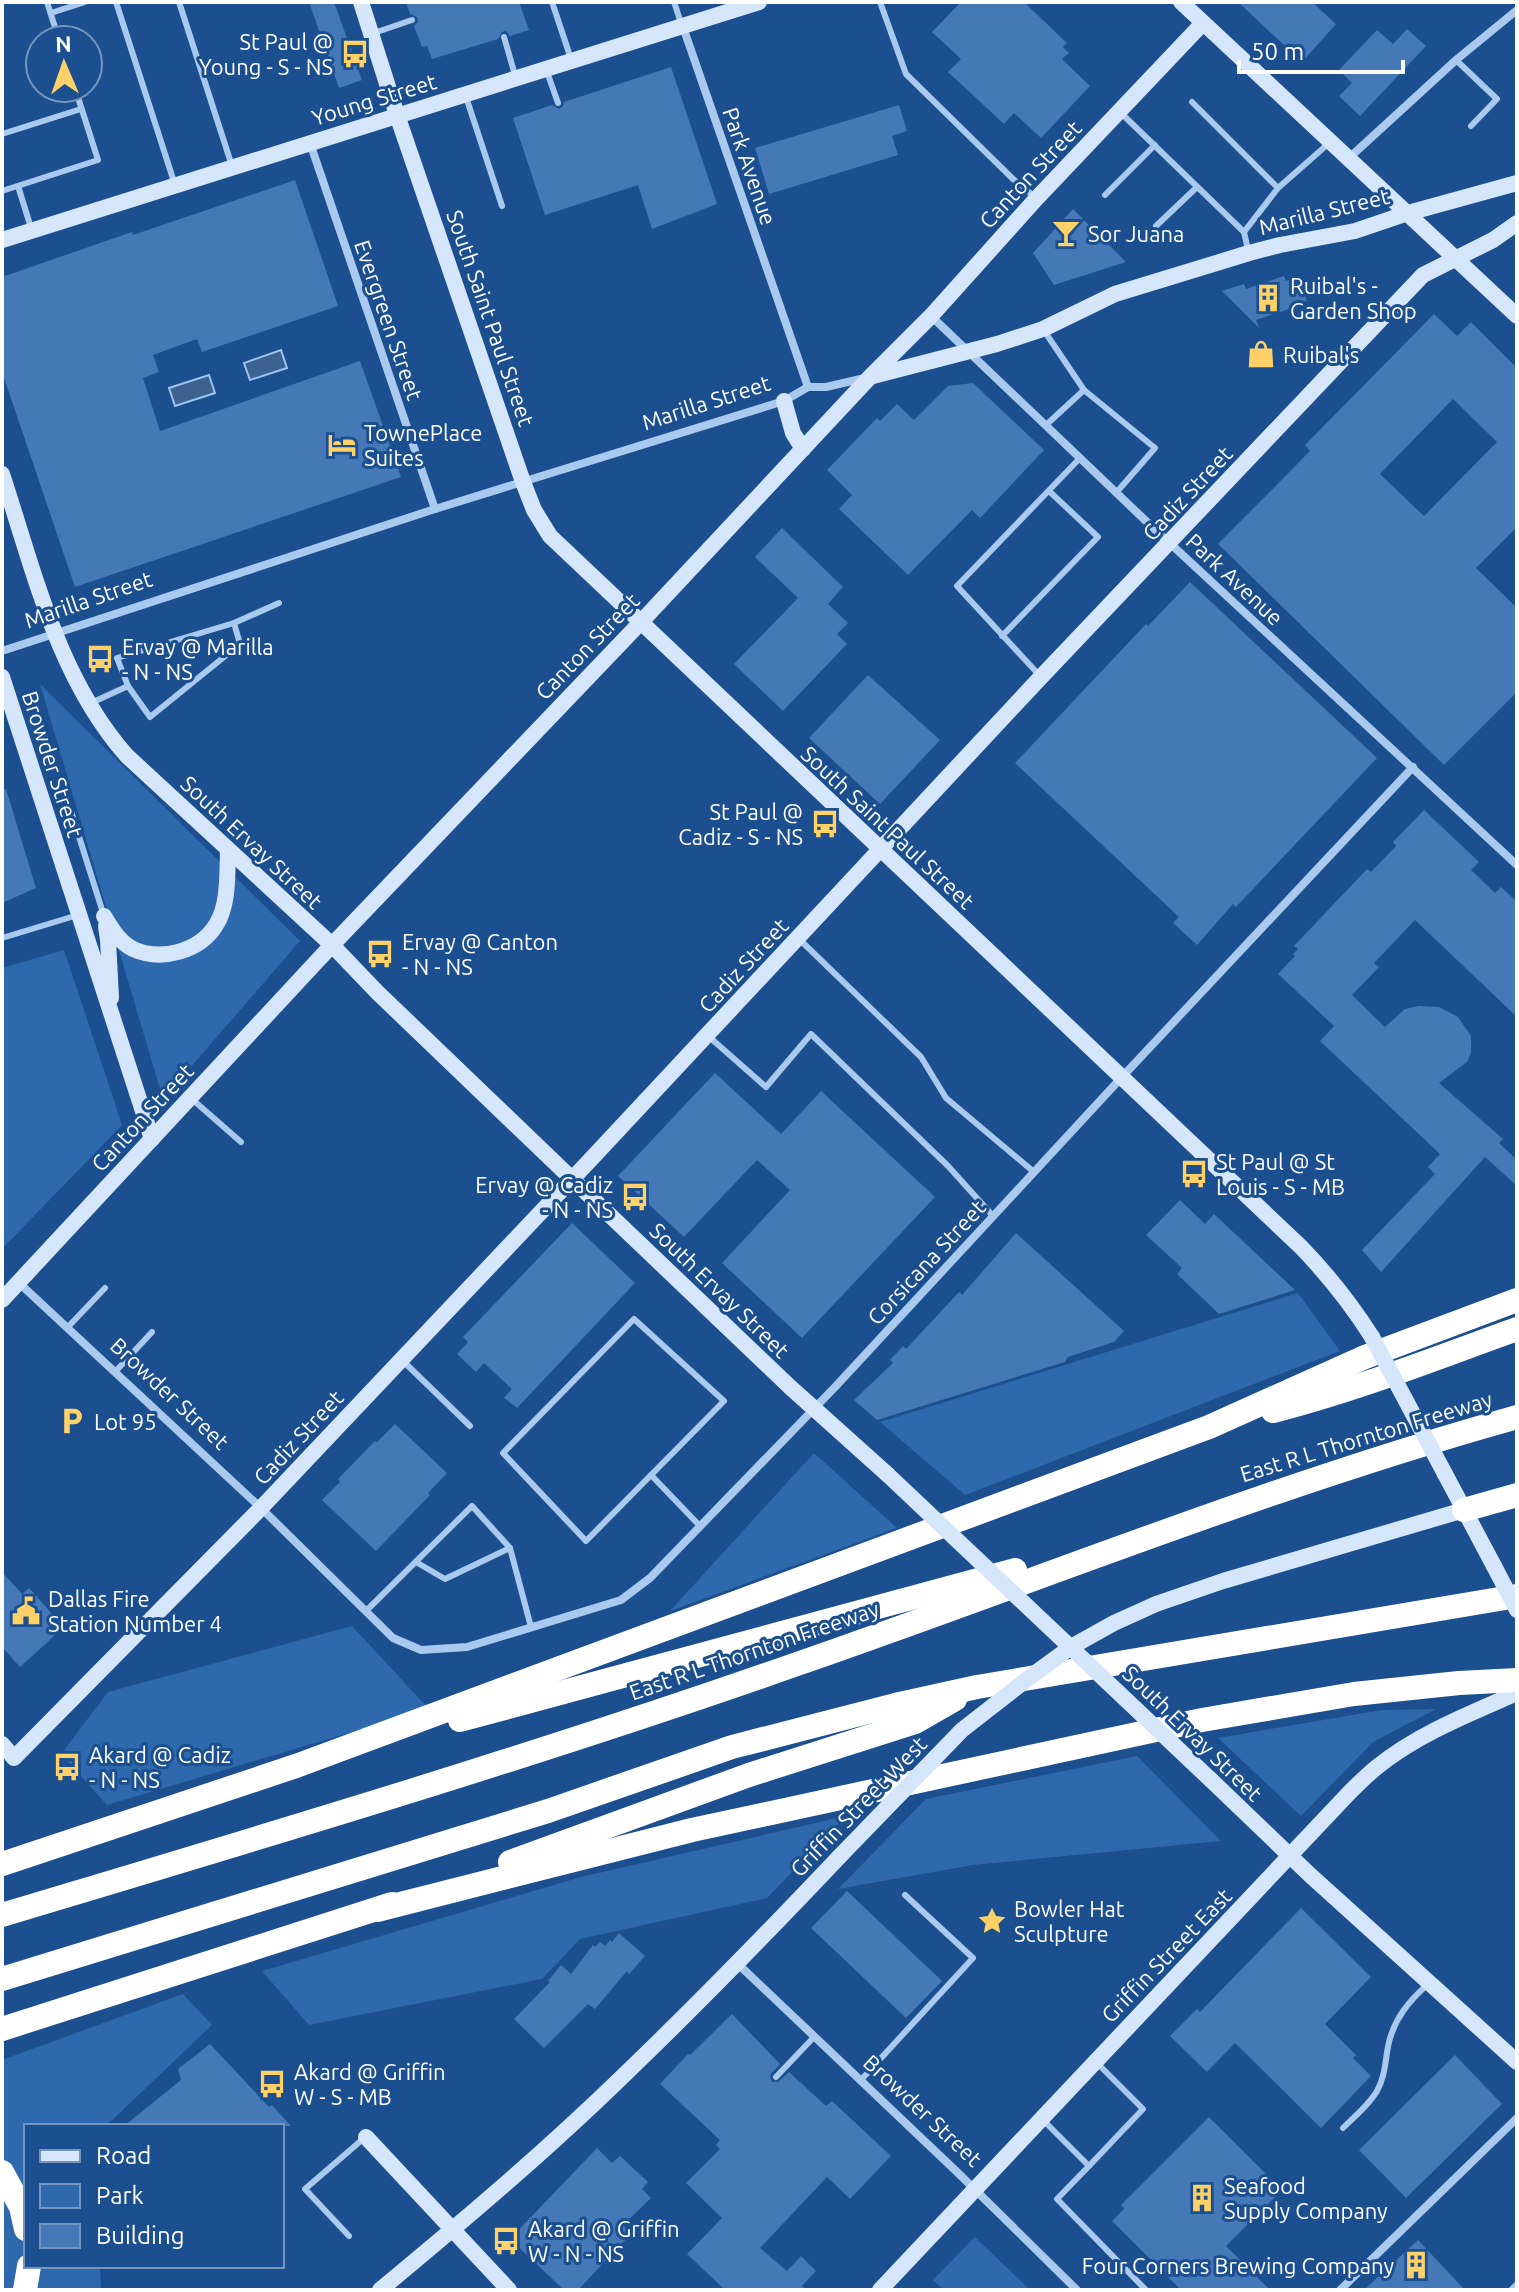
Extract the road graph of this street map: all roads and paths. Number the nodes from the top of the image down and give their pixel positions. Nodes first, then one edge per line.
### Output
1 (47, 2) edge
2 (85, 2) edge
3 (116, 2) edge
4 (179, 2) edge
5 (361, 2) edge
6 (552, 2) edge
7 (674, 2) edge
8 (759, 2) edge
9 (880, 2) edge
10 (1181, 2) edge
11 (1517, 10) edge
12 (51, 13) junction
13 (412, 20) dead end
14 (1203, 23) junction
15 (54, 24) edge
16 (683, 27) junction
17 (371, 34) junction
18 (504, 37) dead end
19 (1456, 60) junction
20 (572, 61) junction
21 (546, 69) junction
22 (516, 78) junction
23 (465, 94) junction
24 (1192, 102) dead end
25 (558, 103) dead end
26 (80, 104) edge
27 (81, 109) junction
28 (1119, 111) junction
29 (397, 115) junction
30 (1471, 126) dead end
31 (2, 134) edge
32 (1331, 141) junction
33 (309, 142) junction
34 (1155, 145) junction
35 (1349, 158) junction
36 (232, 167) junction
37 (1517, 183) edge
38 (175, 185) junction
39 (18, 186) junction
40 (1197, 187) junction
41 (1278, 188) junction
42 (2, 191) edge
43 (1105, 195) dead end
44 (1036, 199) junction
45 (502, 206) dead end
46 (1408, 213) junction
47 (1517, 223) edge
48 (1156, 226) dead end
49 (32, 230) junction
50 (1244, 232) junction
51 (2, 240) edge
52 (1249, 253) junction
53 (1456, 258) junction
54 (931, 316) junction
55 (1517, 316) edge
56 (1043, 329) junction
57 (969, 351) junction
58 (870, 377) junction
59 (808, 387) junction
60 (1084, 390) junction
61 (784, 401) junction
62 (1046, 425) junction
63 (803, 449) junction
64 (1080, 458) junction
65 (2, 474) edge
66 (523, 482) junction
67 (1049, 491) junction
68 (1116, 493) junction
69 (435, 509) junction
70 (1170, 543) junction
71 (279, 603) dead end
72 (641, 622) junction
73 (234, 623) junction
74 (55, 633) junction
75 (1002, 636) junction
76 (2, 651) edge
77 (2, 677) edge
78 (1041, 677) junction
79 (128, 686) junction
80 (88, 704) junction
81 (1413, 767) junction
82 (70, 808) dead end
83 (880, 850) junction
84 (228, 851) junction
85 (1517, 865) edge
86 (78, 915) junction
87 (104, 916) junction
88 (2, 938) edge
89 (798, 938) junction
90 (332, 945) junction
91 (112, 1019) junction
92 (707, 1035) junction
93 (1122, 1077) junction
94 (190, 1097) junction
95 (152, 1139) junction
96 (241, 1142) dead end
97 (1034, 1172) junction
98 (572, 1179) junction
99 (993, 1216) junction
100 (18, 1282) junction
101 (105, 1288) dead end
102 (2, 1300) edge
103 (1517, 1300) edge
104 (67, 1328) junction
105 (1517, 1329) edge
106 (152, 1332) dead end
107 (401, 1360) junction
108 (115, 1372) junction
109 (814, 1409) junction
110 (1517, 1417) edge
111 (470, 1426) dead end
112 (1209, 1427) junction
113 (651, 1475) junction
114 (1517, 1495) edge
115 (1237, 1504) junction
116 (261, 1508) junction
117 (1464, 1510) junction
118 (700, 1526) junction
119 (510, 1548) junction
120 (416, 1562) junction
121 (1517, 1596) edge
122 (1517, 1610) edge
123 (366, 1611) junction
124 (531, 1627) junction
125 (393, 1638) joint
126 (1071, 1647) junction
127 (977, 1687) junction
128 (1514, 1690) edge
129 (2, 1744) edge
130 (296, 1766) junction
131 (1291, 1857) junction
132 (2, 1864) edge
133 (905, 1895) dead end
134 (377, 1910) junction
135 (2, 1915) edge
136 (738, 1964) junction
137 (2, 1979) edge
138 (1429, 1982) junction
139 (2, 2029) edge
140 (814, 2037) junction
141 (1095, 2061) junction
142 (1517, 2062) edge
143 (776, 2077) dead end
144 (860, 2081) junction
145 (1517, 2118) edge
146 (1042, 2119) junction
147 (1343, 2128) dead end
148 (366, 2137) joint
149 (1089, 2166) junction
150 (2, 2172) edge
151 (976, 2191) junction
152 (24, 2220) edge
153 (453, 2229) junction
154 (349, 2236) dead end
155 (29, 2268) edge
156 (1517, 2284) edge
157 (882, 2289) edge
158 (25, 2290) edge
159 (380, 2290) edge
160 (509, 2290) edge
161 (1077, 2290) edge
162 (1146, 2290) edge
163 (1340, 2290) edge
164 (1511, 2290) edge

1 - 12 lane
2 - 12 lane
3 - 38 lane
4 - 36 lane
5 - 17 main road, South Saint Paul Street
6 - 20 lane
7 - 16 lane, Park Avenue
8 - 16 main road, Young Street
9 - 44 lane
10 - 14 main road
11 - 19 street
12 - 15 lane
13 - 17 lane
14 - 28 main road, Canton Street
14 - 32 main road
16 - 20 main road, Young Street
16 - 59 street, Park Avenue
17 - 29 main road, South Saint Paul Street
18 - 22 lane
19 - 30 lane
19 - 35 street
20 - 21 main road, Young Street
21 - 22 main road, Young Street
21 - 25 lane
22 - 23 main road, Young Street
23 - 29 main road, Young Street
23 - 45 lane
24 - 41 lane
26 - 27 lane
27 - 31 lane
27 - 39 lane
28 - 34 lane
28 - 44 main road, Canton Street
29 - 33 main road, Young Street
29 - 66 main road, South Saint Paul Street
32 - 35 main road
32 - 41 lane
33 - 36 main road, Young Street
33 - 69 street, Evergreen Street
34 - 40 lane
34 - 43 lane
35 - 46 main road
36 - 38 main road, Young Street
37 - 46 main road, Marilla Street
38 - 49 main road, Young Street
39 - 42 lane
39 - 49 lane
40 - 48 lane
40 - 50 lane
41 - 50 lane
44 - 54 main road, Canton Street
46 - 52 main road, Marilla Street
46 - 53 main road
47 - 53 main road, Cadiz Street
49 - 51 main road, Young Street
50 - 52 lane
52 - 56 main road, Marilla Street
53 - 55 main road
53 - 70 main road, Cadiz Street
54 - 57 street, Park Avenue
54 - 58 main road, Canton Street
56 - 57 main road, Marilla Street
56 - 60 lane
57 - 58 main road, Marilla Street
57 - 62 street, Park Avenue
58 - 59 street, Marilla Street
58 - 63 main road, Canton Street
59 - 61 street, Marilla Street
60 - 62 lane
60 - 68 lane
61 - 63 main road
61 - 66 street, Marilla Street
62 - 64 street, Park Avenue
63 - 72 main road, Canton Street
64 - 67 lane
64 - 68 street, Park Avenue
65 - 74 main road, South Ervay Street
66 - 69 street, Marilla Street
66 - 72 main road, South Saint Paul Street
67 - 75 lane
67 - 75 lane
68 - 70 street, Park Avenue
69 - 74 street, Marilla Street
70 - 78 main road, Cadiz Street
70 - 81 street, Park Avenue
71 - 73 lane
72 - 83 main road, South Saint Paul Street
72 - 90 main road, Canton Street
73 - 79 lane
73 - 79 lane
74 - 76 street, Marilla Street
74 - 80 main road, South Ervay Street
75 - 78 lane
77 - 86 main road, Browder Street
78 - 83 main road, Cadiz Street
79 - 80 lane
80 - 84 main road, South Ervay Street
81 - 85 street, Park Avenue
81 - 93 street, Corsicana Street
82 - 87 lane
83 - 89 main road, Cadiz Street
83 - 93 main road, South Saint Paul Street
84 - 87 main road
84 - 90 main road, South Ervay Street
86 - 88 lane
86 - 91 main road, Browder Street
87 - 91 main road
89 - 92 main road, Cadiz Street
89 - 97 lane
90 - 94 main road, Canton Street
90 - 98 main road, South Ervay Street
91 - 95 main road, Browder Street
92 - 98 main road, Cadiz Street
92 - 99 lane
93 - 97 street, Corsicana Street
93 - 117 main road, South Saint Paul Street, bridge
94 - 95 main road, Canton Street
94 - 96 lane
95 - 100 main road, Canton Street
97 - 99 street, Corsicana Street
98 - 107 main road, Cadiz Street
98 - 109 main road, South Ervay Street
99 - 109 street, Corsicana Street
100 - 102 main road, Canton Street
100 - 104 street, Browder Street
101 - 104 lane
103 - 112 highway
104 - 108 street, Browder Street
105 - 112 highway
106 - 108 lane
107 - 111 lane
107 - 116 main road, Cadiz Street
108 - 116 street, Browder Street
109 - 118 street, Corsicana Street
109 - 126 main road, South Ervay Street, bridge
110 - 115 highway, East R L Thornton Freeway
112 - 130 highway
113 - 113 lane
113 - 118 lane
114 - 117 highway
115 - 130 highway
115 - 135 highway, East R L Thornton Freeway
116 - 123 street, Browder Street
116 - 129 main road, Cadiz Street
117 - 122 main road, South Saint Paul Street, bridge
117 - 126 main road, Griffin Street West
118 - 124 street, Corsicana Street
119 - 120 lane
119 - 120 lane
119 - 124 lane
120 - 123 lane
121 - 127 highway
123 - 125 street, Browder Street
124 - 125 street, Corsicana Street
126 - 131 main road, South Ervay Street, bridge
126 - 136 main road, Griffin Street West, bridge
127 - 134 highway
127 - 137 highway
128 - 131 main road, Griffin Street East
128 - 134 highway
130 - 132 highway
131 - 138 main road, South Ervay Street
131 - 141 main road, Griffin Street East
133 - 144 lane
134 - 139 highway
136 - 140 street, Browder Street
136 - 153 main road, Griffin Street West
138 - 142 main road, South Ervay Street
138 - 147 lane
140 - 143 lane
140 - 144 street, Browder Street
141 - 146 main road, Griffin Street East
141 - 149 lane
144 - 151 street, Browder Street
145 - 163 street
146 - 149 lane
146 - 151 main road, Griffin Street East
148 - 153 main road
148 - 154 lane
149 - 162 lane
150 - 152 highway
151 - 157 main road, Griffin Street East
151 - 161 street, Browder Street
153 - 159 main road, Griffin Street West
153 - 160 main road
155 - 158 highway
156 - 164 lane

